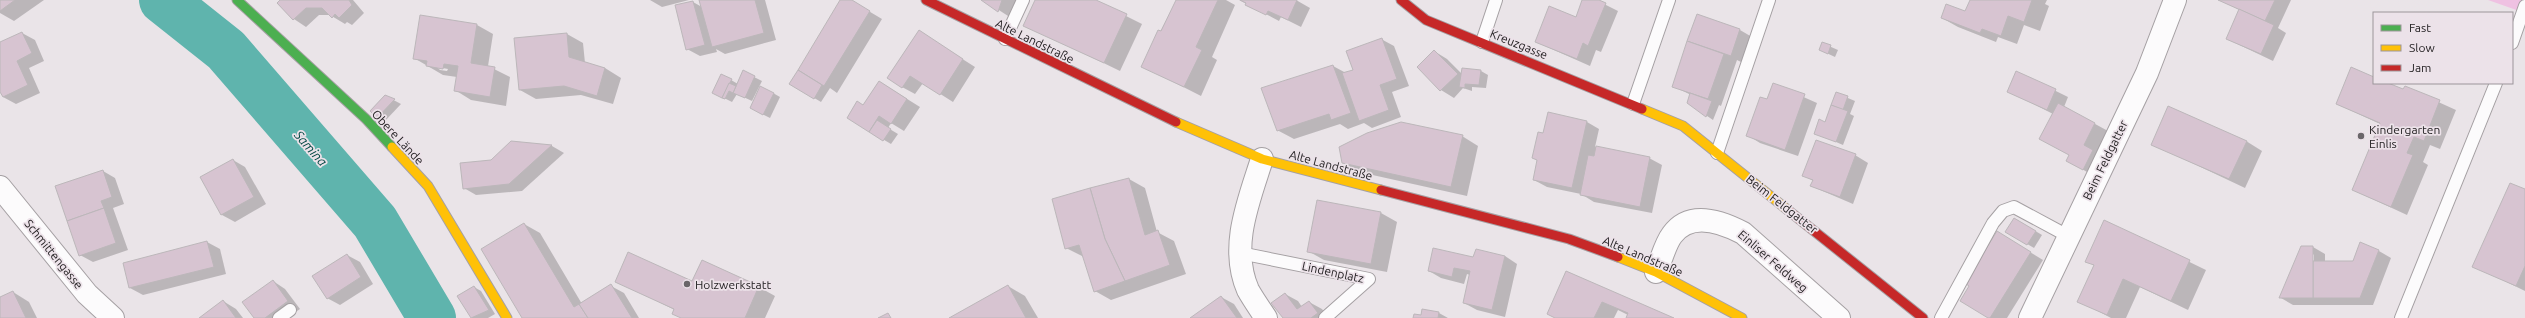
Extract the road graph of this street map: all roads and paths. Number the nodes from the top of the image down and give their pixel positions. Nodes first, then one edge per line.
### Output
1 (237, 0) edge
2 (926, 0) edge
3 (1023, 0) edge
4 (1401, 0) edge
5 (1496, 0) edge
6 (1669, 0) edge
7 (1769, 0) edge
8 (2175, 0) edge
9 (2525, 6) edge
10 (1005, 39) junction
11 (2513, 41) edge
12 (1482, 42) junction
13 (2496, 84) edge
14 (1633, 104) junction
15 (1717, 153) junction
16 (1262, 159) junction
17 (0, 187) edge
18 (2068, 236) junction
19 (1240, 253) junction
20 (1656, 272) junction
21 (290, 310) dead end
22 (113, 318) edge
23 (279, 318) edge
24 (507, 318) edge
25 (1266, 318) edge
26 (1325, 318) edge
27 (1742, 318) edge
28 (1838, 318) edge
29 (1923, 318) edge
30 (1940, 318) edge
31 (2030, 318) edge
32 (2401, 318) edge

1 - 24 street, Obere Lände
2 - 10 street, Alte Landstraße
3 - 10 lane
4 - 12 street, Kreuzgasse
5 - 12 lane
6 - 14 lane
7 - 15 lane
8 - 18 street, Beim Feldgatter
9 - 11 lane
10 - 16 street, Alte Landstraße
12 - 14 street, Kreuzgasse
13 - 32 lane
14 - 15 street, Beim Feldgatter
15 - 29 street, Beim Feldgatter
16 - 19 street
16 - 20 street, Alte Landstraße
17 - 22 street, Schmittengasse
18 - 30 lane
18 - 31 street, Beim Feldgatter
19 - 25 street
19 - 26 lane, Lindenplatz
20 - 27 street, Alte Landstraße
20 - 28 street, Einliser Feldweg
21 - 23 lane

